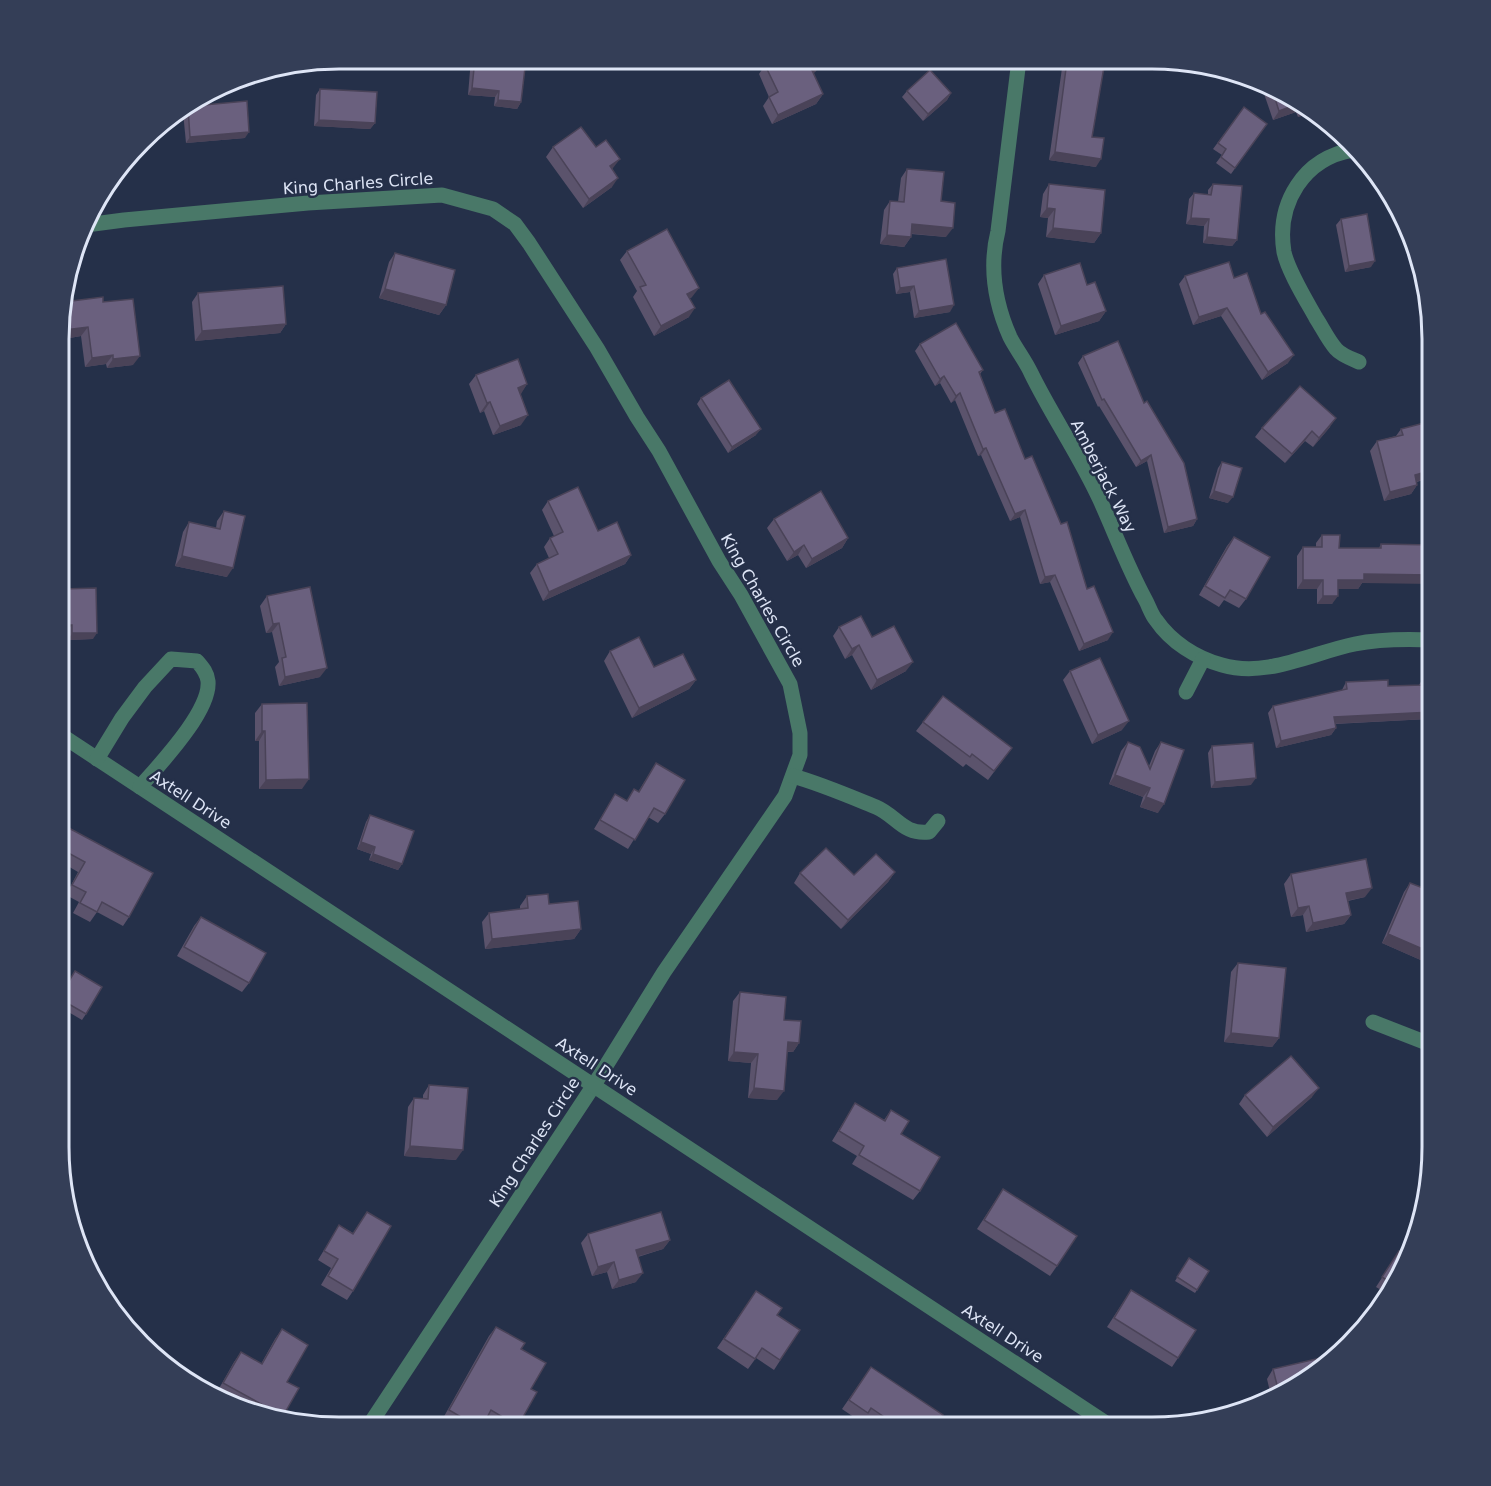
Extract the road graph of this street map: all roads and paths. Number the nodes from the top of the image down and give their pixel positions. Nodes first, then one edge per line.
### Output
1 (1018, 69) edge
2 (1347, 152) edge
3 (95, 224) edge
4 (1359, 362) dead end
5 (1422, 640) edge
6 (1203, 659) junction
7 (1186, 692) dead end
8 (69, 740) edge
9 (97, 759) junction
10 (793, 776) junction
11 (140, 787) junction
12 (938, 821) dead end
13 (1373, 1022) dead end
14 (1422, 1041) edge
15 (594, 1085) junction
16 (375, 1417) edge
17 (1097, 1417) edge

1 - 6 street, Amberjack Way
2 - 4 street
3 - 10 street, King Charles Circle
5 - 6 street, Amberjack Way
6 - 7 street
8 - 9 street, Axtell Drive
9 - 11 street, Axtell Drive
9 - 11 street
10 - 12 street
10 - 15 street, King Charles Circle
11 - 15 street, Axtell Drive
13 - 14 street
15 - 16 street, King Charles Circle
15 - 17 street, Axtell Drive

